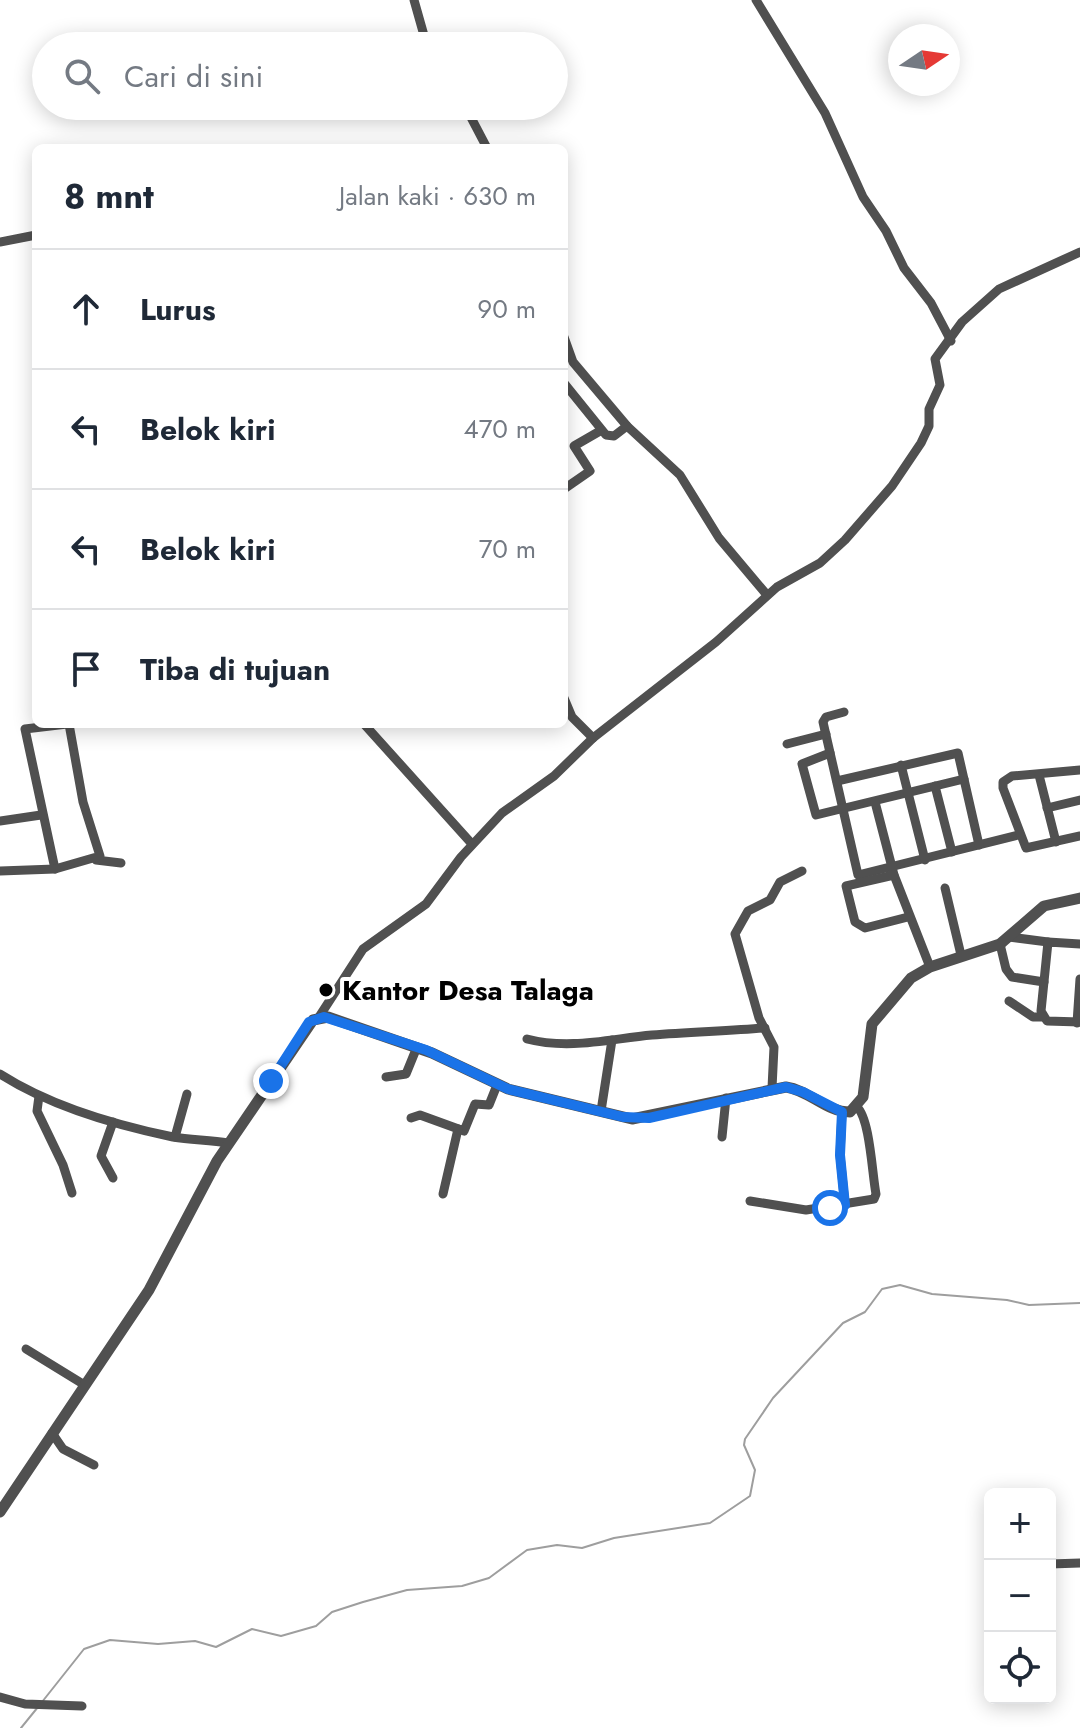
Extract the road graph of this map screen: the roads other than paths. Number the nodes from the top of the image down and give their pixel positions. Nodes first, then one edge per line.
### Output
1 (414, 0) edge
2 (756, 0) edge
3 (423, 32) edge
4 (472, 120) edge
5 (485, 144) edge
6 (32, 236) edge
7 (0, 242) edge
8 (1080, 252) edge
9 (951, 341) junction
10 (568, 348) edge
11 (568, 388) edge
12 (627, 426) junction
13 (600, 431) junction
14 (568, 486) edge
15 (767, 595) junction
16 (568, 708) edge
17 (844, 712) dead end
18 (34, 728) edge
19 (69, 728) edge
20 (368, 728) edge
21 (826, 734) junction
22 (593, 738) junction
23 (787, 744) dead end
24 (830, 753) junction
25 (901, 765) junction
26 (1080, 770) edge
27 (1039, 775) junction
28 (964, 779) junction
29 (837, 781) junction
30 (935, 786) junction
31 (907, 793) junction
32 (1080, 800) edge
33 (875, 802) junction
34 (1047, 808) junction
35 (844, 810) junction
36 (41, 815) junction
37 (0, 821) edge
38 (1018, 835) junction
39 (1080, 836) edge
40 (1056, 842) junction
41 (472, 844) junction
42 (979, 845) junction
43 (952, 852) junction
44 (96, 860) junction
45 (925, 860) junction
46 (121, 863) dead end
47 (55, 869) junction
48 (0, 871) edge
49 (802, 871) dead end
50 (893, 872) junction
51 (858, 878) junction
52 (945, 888) dead end
53 (1080, 898) edge
54 (908, 917) junction
55 (1004, 940) junction
56 (1048, 942) junction
57 (1080, 944) edge
58 (961, 955) junction
59 (930, 967) junction
60 (1080, 979) edge
61 (1044, 982) junction
62 (1009, 1001) dead end
63 (319, 1017) junction
64 (1042, 1017) junction
65 (1079, 1022) edge
66 (765, 1028) junction
67 (527, 1039) dead end
68 (612, 1040) junction
69 (417, 1047) junction
70 (0, 1074) edge
71 (386, 1077) dead end
72 (497, 1085) junction
73 (772, 1088) junction
74 (187, 1094) dead end
75 (39, 1096) junction
76 (726, 1098) junction
77 (857, 1107) junction
78 (601, 1111) junction
79 (842, 1112) junction
80 (411, 1118) dead end
81 (113, 1122) junction
82 (458, 1129) junction
83 (175, 1137) junction
84 (722, 1137) dead end
85 (228, 1143) junction
86 (113, 1178) dead end
87 (72, 1193) dead end
88 (443, 1194) dead end
89 (750, 1201) dead end
90 (845, 1205) junction
91 (26, 1349) dead end
92 (83, 1384) junction
93 (52, 1433) junction
94 (94, 1465) dead end
95 (0, 1512) edge
96 (1080, 1563) edge
97 (1056, 1564) edge
98 (0, 1697) edge
99 (82, 1706) dead end

1 - 3 street
2 - 9 street
4 - 5 street
6 - 7 street
8 - 9 street
9 - 15 street
10 - 12 street
11 - 13 street
12 - 13 street
12 - 15 street
13 - 14 street
15 - 22 street
16 - 22 street
17 - 21 street
18 - 36 street
19 - 44 street
20 - 41 street
21 - 23 street
21 - 24 street
22 - 41 street
24 - 29 street
24 - 35 street
25 - 28 street
25 - 29 street
25 - 31 street
26 - 27 street
27 - 34 street
27 - 38 street
28 - 30 street
28 - 42 street
29 - 35 street
30 - 31 street
30 - 43 street
31 - 33 street
31 - 45 street
32 - 34 street
33 - 35 street
33 - 50 street
34 - 40 street
35 - 51 street
36 - 37 street
36 - 47 street
38 - 40 street
38 - 42 street
39 - 40 street
41 - 63 street
42 - 43 street
43 - 45 street
44 - 46 street
44 - 47 street
45 - 50 street
47 - 48 street
49 - 66 street
50 - 51 street
50 - 54 street
51 - 54 street
52 - 58 street
53 - 55 street
54 - 59 street
55 - 56 street
55 - 58 street
55 - 61 street
56 - 57 street
56 - 61 street
58 - 59 street
59 - 77 street
60 - 65 street
61 - 64 street
62 - 64 street
63 - 69 street
63 - 85 street
64 - 65 street
66 - 68 street
66 - 73 street
67 - 68 street
68 - 78 street
69 - 71 street
69 - 72 street
70 - 75 street
72 - 78 street
72 - 82 street
73 - 76 street
73 - 79 street
74 - 83 street
75 - 81 street
75 - 87 street
76 - 78 street
76 - 84 street
77 - 79 street
77 - 90 street
79 - 90 street
80 - 82 street
81 - 83 street
81 - 86 street
82 - 88 street
83 - 85 street
85 - 92 street
89 - 90 street
91 - 92 street
92 - 93 street
93 - 94 street
93 - 95 street
96 - 97 street
98 - 99 street

